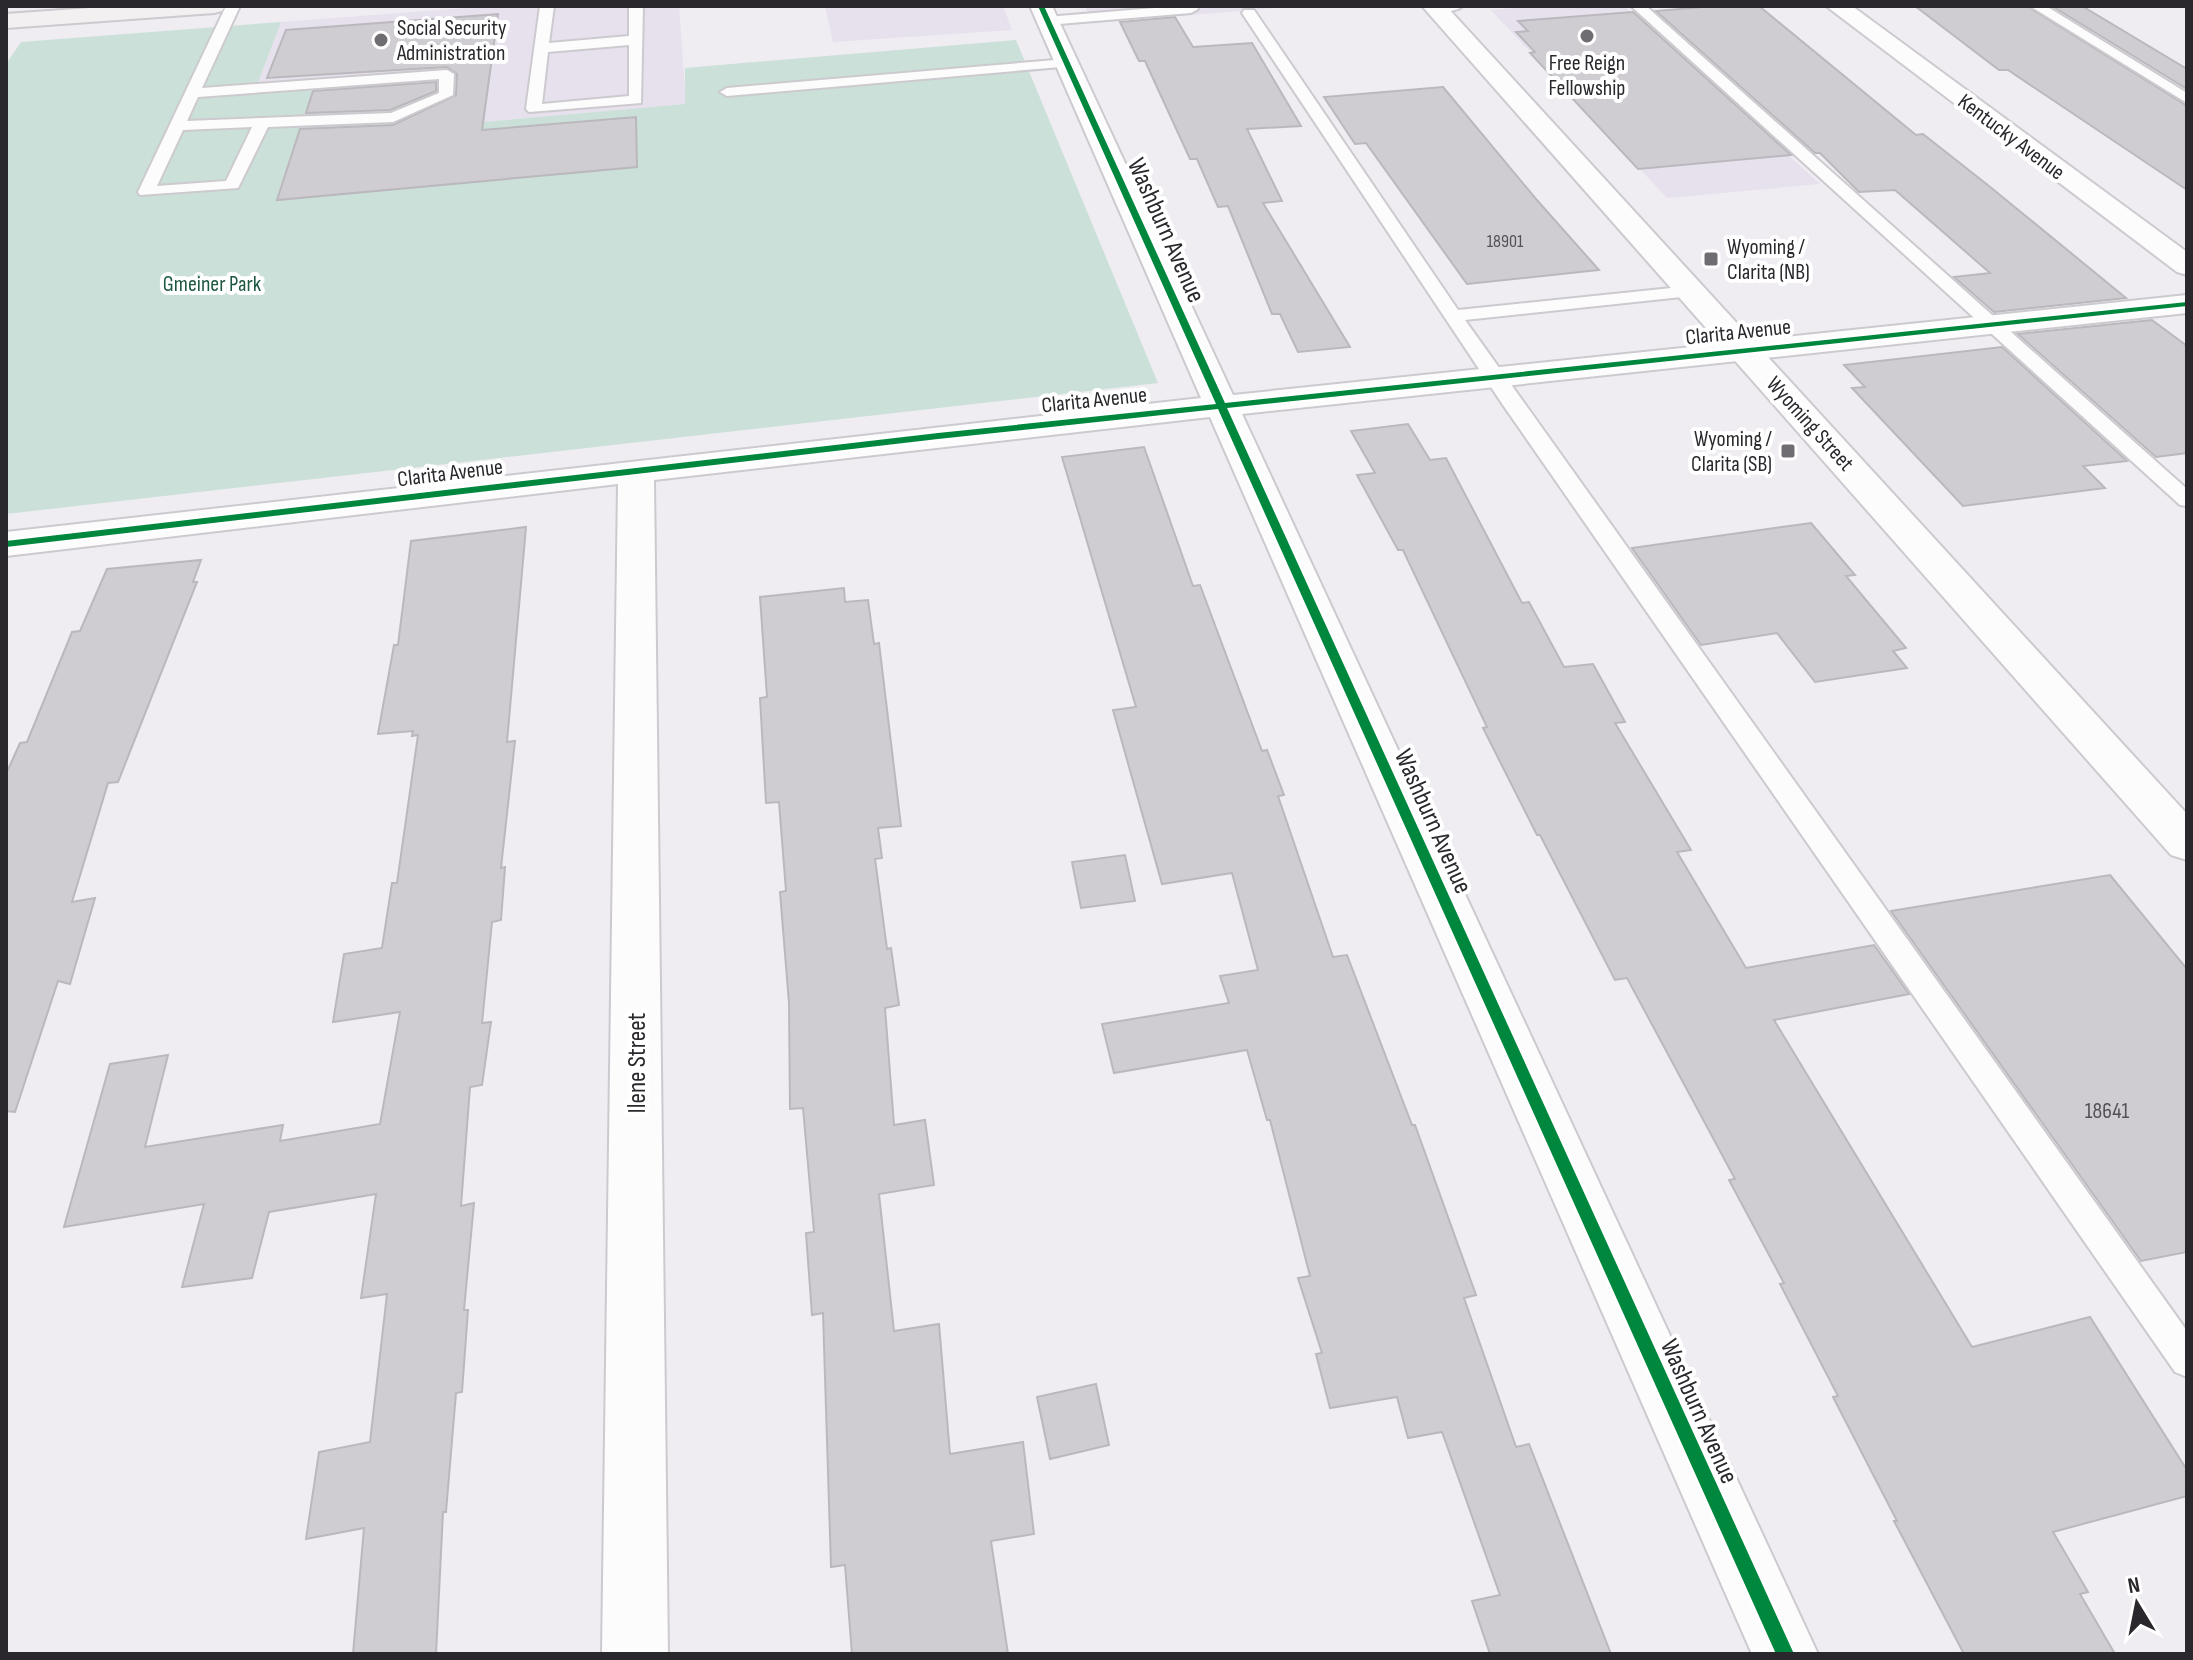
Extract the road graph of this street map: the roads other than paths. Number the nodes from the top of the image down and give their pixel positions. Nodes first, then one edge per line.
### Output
1 (214, 6) edge
2 (233, 6) edge
3 (547, 6) edge
4 (636, 6) edge
5 (1189, 6) edge
6 (1638, 6) edge
7 (1837, 6) edge
8 (2037, 6) edge
9 (1441, 7) edge
10 (1044, 13) edge
11 (1249, 13) dead end
12 (9, 24) edge
13 (637, 40) junction
14 (542, 48) junction
15 (1067, 63) junction
16 (727, 92) dead end
17 (194, 93) junction
18 (2187, 99) edge
19 (262, 123) junction
20 (178, 126) junction
21 (2187, 266) edge
22 (1691, 291) junction
23 (2187, 304) edge
24 (1453, 316) junction
25 (1991, 325) junction
26 (1745, 350) junction
27 (1494, 377) junction
28 (1223, 405) junction
29 (636, 471) junction
30 (2187, 500) edge
31 (6, 544) edge
32 (2187, 843) edge
33 (2187, 1360) edge
34 (635, 1654) edge
35 (1785, 1654) edge

1 - 12 main road
2 - 17 lane
3 - 14 lane
4 - 13 lane
5 - 10 lane
6 - 25 lane
7 - 21 street, Kentucky Avenue
8 - 18 lane
9 - 22 street, Wyoming Street
10 - 15 street, Washburn Avenue
11 - 24 lane
13 - 14 lane
13 - 14 lane
15 - 16 lane
15 - 28 street, Washburn Avenue
17 - 19 lane
17 - 20 lane
19 - 20 lane
19 - 20 lane
22 - 24 lane
22 - 26 street, Wyoming Street
23 - 25 street, Clarita Avenue
24 - 27 lane
25 - 26 street, Clarita Avenue
25 - 30 lane
26 - 27 street, Clarita Avenue
26 - 32 street, Wyoming Street
27 - 28 street, Clarita Avenue
27 - 33 lane
28 - 29 street, Clarita Avenue
28 - 35 street, Washburn Avenue
29 - 31 street, Clarita Avenue
29 - 34 street, Ilene Street

